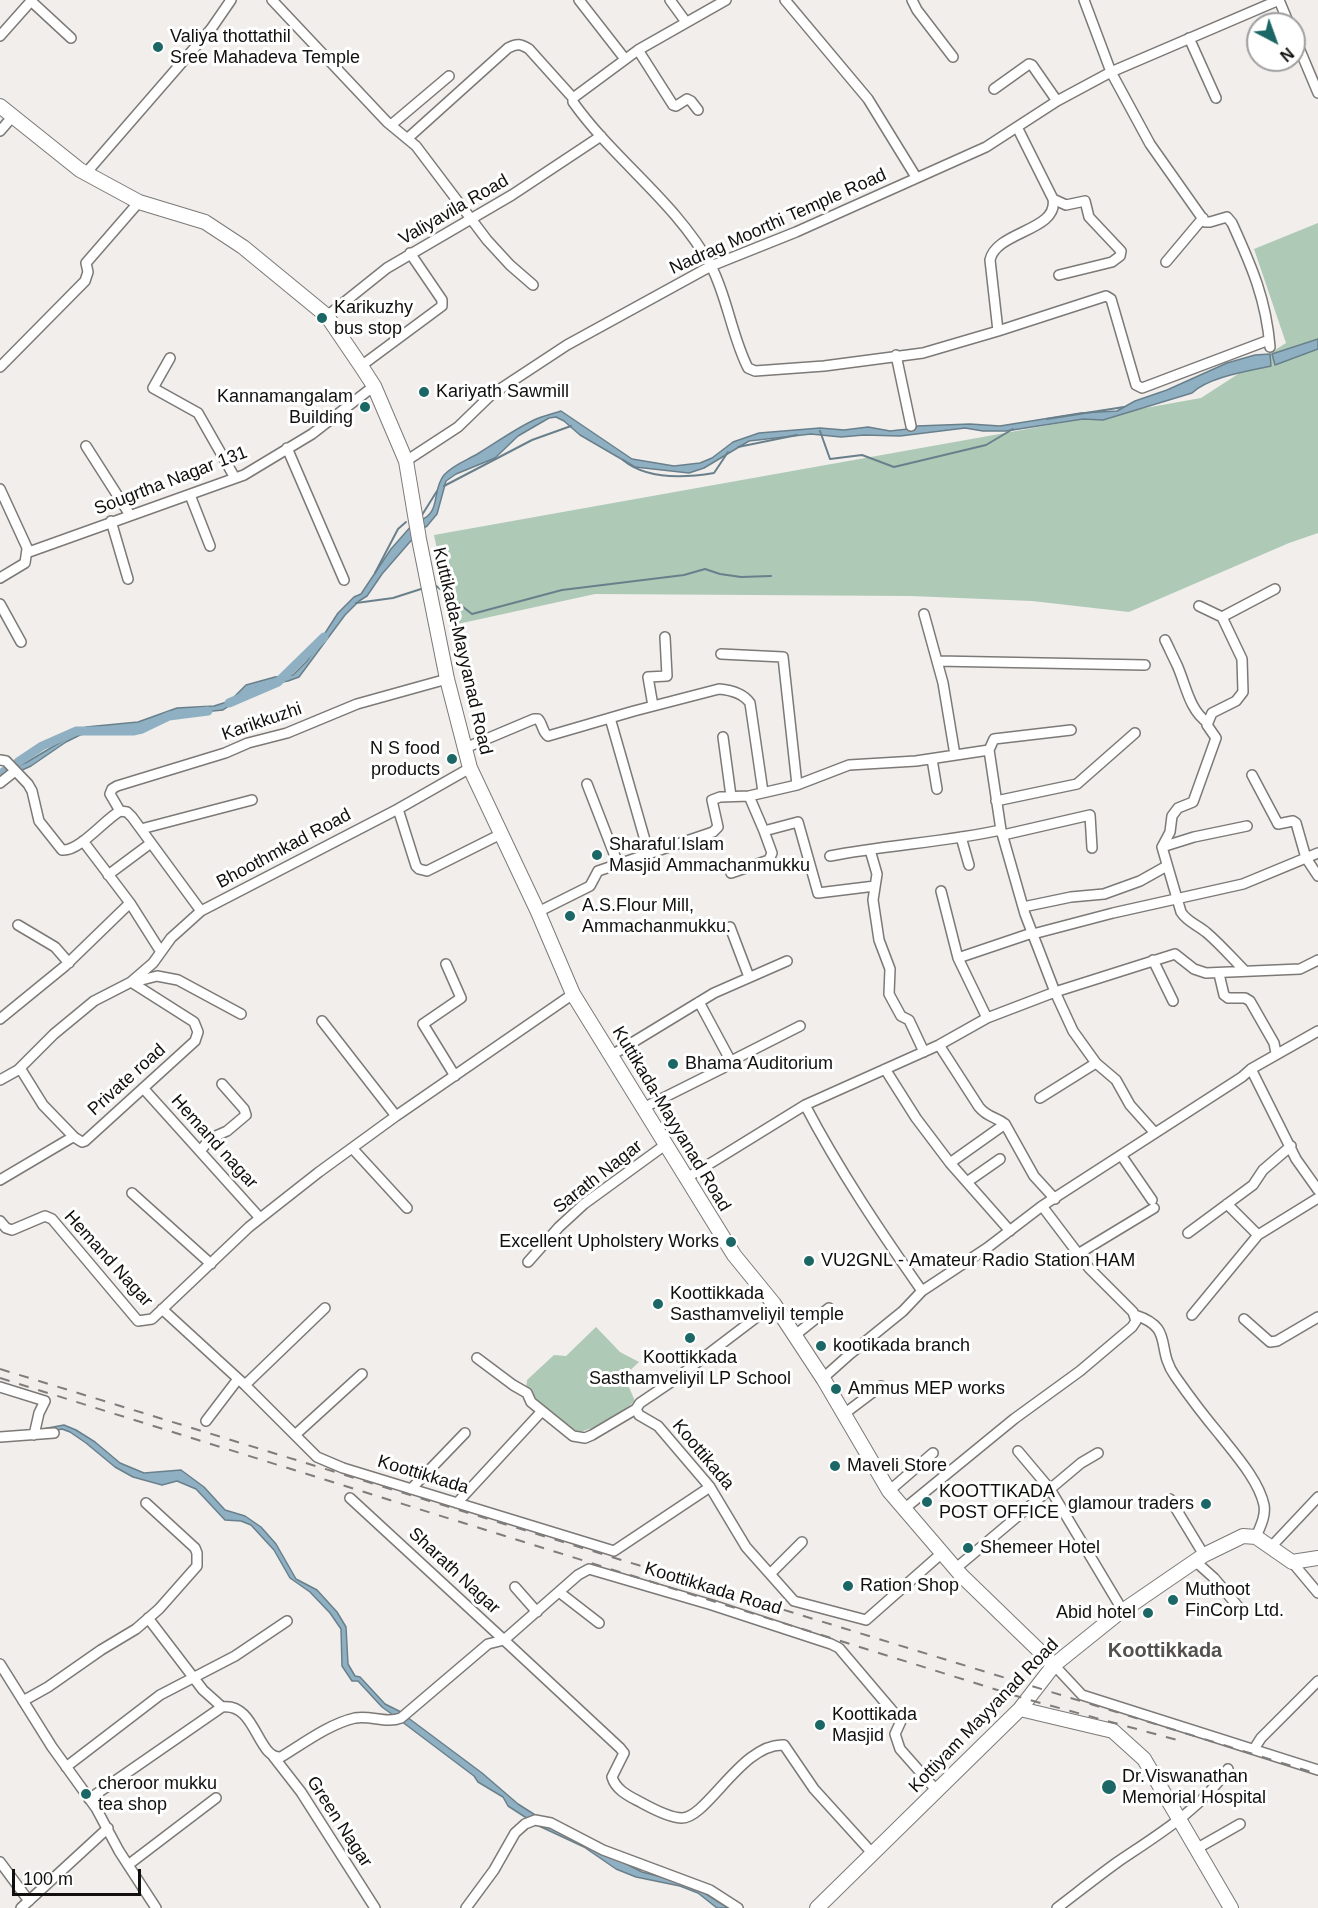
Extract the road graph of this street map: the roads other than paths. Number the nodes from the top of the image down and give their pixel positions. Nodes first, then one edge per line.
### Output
1 (31, 0) edge
2 (231, 0) edge
3 (272, 0) edge
4 (579, 0) edge
5 (670, 0) edge
6 (726, 0) edge
7 (785, 0) edge
8 (912, 0) edge
9 (1084, 0) edge
10 (1279, 0) edge
11 (686, 22) junction
12 (0, 36) edge
13 (71, 38) dead end
14 (1189, 39) junction
15 (638, 50) junction
16 (953, 57) dead end
17 (625, 58) junction
18 (1306, 64) edge
19 (1111, 72) junction
20 (449, 76) dead end
21 (994, 89) dead end
22 (1318, 93) edge
23 (573, 98) junction
24 (1216, 99) dead end
25 (1058, 101) junction
26 (0, 106) edge
27 (698, 110) dead end
28 (13, 116) junction
29 (391, 125) junction
30 (1017, 127) junction
31 (0, 131) edge
32 (601, 136) junction
33 (408, 138) junction
34 (86, 173) junction
35 (916, 177) junction
36 (1053, 200) junction
37 (138, 202) junction
38 (1203, 218) junction
39 (471, 220) junction
40 (410, 254) junction
41 (1166, 262) dead end
42 (711, 266) junction
43 (1059, 275) dead end
44 (533, 285) dead end
45 (327, 316) junction
46 (998, 332) junction
47 (896, 355) junction
48 (170, 358) dead end
49 (361, 366) junction
50 (0, 367) edge
51 (374, 386) junction
52 (911, 426) dead end
53 (86, 446) dead end
54 (287, 448) junction
55 (406, 461) junction
56 (235, 478) junction
57 (0, 489) edge
58 (190, 495) junction
59 (130, 514) junction
60 (111, 521) junction
61 (210, 546) dead end
62 (29, 552) junction
63 (0, 578) edge
64 (128, 579) dead end
65 (344, 580) dead end
66 (1275, 589) dead end
67 (0, 604) edge
68 (1199, 606) dead end
69 (924, 614) dead end
70 (1222, 617) junction
71 (665, 637) dead end
72 (1165, 640) dead end
73 (21, 642) dead end
74 (721, 654) dead end
75 (937, 661) junction
76 (1145, 665) dead end
77 (447, 679) junction
78 (653, 706) junction
79 (610, 718) junction
80 (1208, 723) junction
81 (1071, 730) dead end
82 (1135, 733) dead end
83 (723, 737) dead end
84 (465, 748) junction
85 (989, 750) junction
86 (955, 755) junction
87 (932, 759) junction
88 (0, 760) edge
89 (470, 768) junction
90 (15, 771) junction
91 (1252, 775) dead end
92 (0, 783) edge
93 (587, 784) dead end
94 (797, 785) junction
95 (937, 789) dead end
96 (763, 792) junction
97 (731, 796) junction
98 (749, 796) junction
99 (252, 800) dead end
100 (996, 801) junction
101 (398, 809) junction
102 (120, 812) junction
103 (1247, 826) dead end
104 (141, 829) junction
105 (764, 831) junction
106 (1002, 833) junction
107 (501, 834) junction
108 (961, 837) junction
109 (82, 841) junction
110 (151, 843) junction
111 (1162, 847) junction
112 (1092, 848) dead end
113 (870, 850) junction
114 (649, 854) junction
115 (1318, 854) edge
116 (830, 856) dead end
117 (1306, 858) junction
118 (618, 864) junction
119 (969, 865) dead end
120 (1165, 867) dead end
121 (731, 873) dead end
122 (108, 875) junction
123 (1318, 876) edge
124 (875, 886) junction
125 (941, 891) dead end
126 (1179, 900) junction
127 (129, 903) junction
128 (1023, 907) junction
129 (201, 911) junction
130 (538, 912) junction
131 (18, 925) dead end
132 (730, 927) dead end
133 (1033, 934) junction
134 (161, 952) junction
135 (958, 958) junction
136 (1153, 960) junction
137 (1318, 960) edge
138 (787, 961) dead end
139 (69, 963) junction
140 (446, 964) dead end
141 (1245, 971) junction
142 (1220, 974) junction
143 (749, 977) junction
144 (131, 982) junction
145 (1054, 992) junction
146 (573, 994) junction
147 (1173, 1001) dead end
148 (699, 1002) junction
149 (241, 1014) dead end
150 (987, 1018) junction
151 (0, 1019) edge
152 (322, 1021) dead end
153 (800, 1026) dead end
154 (1317, 1035) edge
155 (939, 1044) junction
156 (924, 1052) junction
157 (1276, 1053) junction
158 (612, 1055) junction
159 (728, 1063) junction
160 (1096, 1063) junction
161 (20, 1068) junction
162 (885, 1069) junction
163 (1251, 1069) junction
164 (455, 1076) junction
165 (0, 1080) edge
166 (222, 1084) dead end
167 (143, 1088) junction
168 (1040, 1098) dead end
169 (805, 1105) junction
170 (643, 1108) junction
171 (396, 1116) junction
172 (1005, 1124) junction
173 (1155, 1132) junction
174 (75, 1137) junction
175 (665, 1145) junction
176 (1291, 1146) junction
177 (352, 1148) junction
178 (200, 1151) junction
179 (1121, 1155) junction
180 (1000, 1158) dead end
181 (950, 1163) junction
182 (685, 1179) junction
183 (0, 1180) edge
184 (968, 1182) junction
185 (1318, 1190) edge
186 (132, 1193) dead end
187 (1318, 1198) edge
188 (1054, 1199) junction
189 (1227, 1204) junction
190 (1042, 1206) junction
191 (407, 1208) dead end
192 (260, 1218) junction
193 (0, 1221) edge
194 (1010, 1231) junction
195 (1188, 1233) dead end
196 (1258, 1235) junction
197 (1078, 1254) junction
198 (528, 1262) dead end
199 (211, 1264) junction
200 (922, 1291) junction
201 (774, 1304) junction
202 (325, 1308) dead end
203 (829, 1308) dead end
204 (162, 1309) junction
205 (1135, 1315) junction
206 (1192, 1315) dead end
207 (1318, 1317) edge
208 (1244, 1319) dead end
209 (794, 1336) junction
210 (477, 1358) dead end
211 (362, 1374) dead end
212 (822, 1379) junction
213 (242, 1382) junction
214 (881, 1386) dead end
215 (0, 1387) edge
216 (636, 1409) junction
217 (542, 1411) junction
218 (844, 1414) junction
219 (206, 1421) dead end
220 (54, 1433) dead end
221 (465, 1433) dead end
222 (295, 1434) junction
223 (34, 1435) junction
224 (0, 1437) edge
225 (1018, 1450) dead end
226 (933, 1453) dead end
227 (1098, 1453) dead end
228 (710, 1487) junction
229 (1050, 1489) junction
230 (411, 1490) junction
231 (889, 1491) junction
232 (1318, 1497) edge
233 (350, 1498) dead end
234 (1170, 1499) dead end
235 (146, 1503) dead end
236 (457, 1503) junction
237 (904, 1509) junction
238 (1256, 1536) junction
239 (802, 1542) dead end
240 (1270, 1548) junction
241 (942, 1554) junction
242 (1200, 1558) junction
243 (1318, 1558) edge
244 (1292, 1562) junction
245 (955, 1569) junction
246 (770, 1574) junction
247 (578, 1575) joint
248 (515, 1587) dead end
249 (560, 1592) junction
250 (1318, 1593) edge
251 (1241, 1610) dead end
252 (1123, 1611) junction
253 (537, 1612) junction
254 (148, 1618) junction
255 (286, 1621) dead end
256 (599, 1623) dead end
257 (504, 1640) junction
258 (0, 1664) edge
259 (1054, 1665) junction
260 (194, 1677) junction
261 (1318, 1682) edge
262 (23, 1701) junction
263 (222, 1707) junction
264 (1020, 1709) junction
265 (1254, 1749) junction
266 (273, 1756) junction
267 (66, 1767) junction
268 (1228, 1769) dead end
269 (1318, 1770) edge
270 (937, 1791) junction
271 (216, 1798) dead end
272 (88, 1799) junction
273 (1179, 1819) junction
274 (1240, 1824) dead end
275 (108, 1828) junction
276 (1196, 1849) junction
277 (873, 1854) junction
278 (0, 1862) edge
279 (128, 1865) junction
280 (29, 1901) junction
281 (21, 1908) edge
282 (156, 1908) edge
283 (375, 1908) edge
284 (466, 1908) edge
285 (738, 1908) edge
286 (817, 1908) edge
287 (1057, 1908) edge
288 (1231, 1908) edge

1 - 12 street
1 - 13 street
2 - 34 street
3 - 29 street
4 - 17 street
5 - 11 street
6 - 11 street
7 - 35 street
8 - 16 street
9 - 19 street
10 - 14 street, Nadrag Moorthi Temple Road
11 - 15 street
14 - 19 street, Nadrag Moorthi Temple Road
14 - 24 street
15 - 17 street
15 - 27 street
17 - 23 street
18 - 22 street
19 - 25 street, Nadrag Moorthi Temple Road
19 - 38 street
20 - 29 street
21 - 25 street
23 - 32 street
23 - 33 street
25 - 30 street, Nadrag Moorthi Temple Road
26 - 28 main road, Kuttikada-Mayyanad Road
28 - 31 street
28 - 34 main road, Kuttikada-Mayyanad Road
29 - 33 street
30 - 35 street, Nadrag Moorthi Temple Road
30 - 36 street
32 - 39 street, Valiyavila Road
32 - 42 street
33 - 39 street
34 - 37 main road, Kuttikada-Mayyanad Road
35 - 42 street, Nadrag Moorthi Temple Road
36 - 43 street
36 - 46 street
37 - 45 main road, Kuttikada-Mayyanad Road
37 - 50 street
38 - 41 street
38 - 46 street
39 - 40 street, Valiyavila Road
39 - 44 street
40 - 45 street, Valiyavila Road
40 - 49 street
42 - 47 street
42 - 55 street, Nadrag Moorthi Temple Road
45 - 49 main road, Kuttikada-Mayyanad Road
46 - 47 street
47 - 52 street
48 - 56 street
49 - 51 main road, Kuttikada-Mayyanad Road
51 - 54 street, Sougrtha Nagar 131
51 - 55 main road, Kuttikada-Mayyanad Road
53 - 59 street
54 - 56 street, Sougrtha Nagar 131
54 - 65 street
55 - 77 main road, Kuttikada-Mayyanad Road
56 - 58 street, Sougrtha Nagar 131
57 - 62 street
58 - 59 street, Sougrtha Nagar 131
58 - 61 street
59 - 60 street, Sougrtha Nagar 131
60 - 62 street, Sougrtha Nagar 131
60 - 64 street
62 - 63 street
66 - 70 street
67 - 73 street
68 - 70 street
69 - 75 street
70 - 80 street
71 - 78 street
72 - 80 street
74 - 94 street
75 - 76 street
75 - 86 street
77 - 84 main road, Kuttikada-Mayyanad Road
77 - 102 street, Karikkuzhi
78 - 79 street
78 - 96 street
79 - 84 street
79 - 114 street
80 - 111 street
81 - 85 street
82 - 100 street
83 - 97 street
84 - 89 main road, Kuttikada-Mayyanad Road
85 - 86 street
85 - 100 street
86 - 87 street
87 - 94 street
87 - 95 street
88 - 90 street
89 - 101 street, Bhoothmkad Road
89 - 107 main road, Kuttikada-Mayyanad Road
90 - 92 street
90 - 109 street
91 - 117 street
93 - 118 street
94 - 96 street
96 - 98 street
97 - 98 street
97 - 114 street
98 - 105 street
99 - 104 street
100 - 106 street
101 - 107 street
101 - 129 street, Bhoothmkad Road
102 - 104 street
102 - 109 street
103 - 111 street
104 - 110 street
105 - 121 street
105 - 124 street
106 - 108 street
106 - 112 street
106 - 128 street
107 - 130 main road, Kuttikada-Mayyanad Road
108 - 113 street
108 - 119 street
109 - 122 street
110 - 122 street
110 - 129 street
111 - 126 street
113 - 116 street
113 - 124 street
114 - 118 street
115 - 117 street
117 - 123 street
117 - 126 street
118 - 130 street
120 - 128 street
122 - 127 street
124 - 156 street
125 - 135 street
126 - 133 street
126 - 141 street
127 - 134 street
127 - 139 street
128 - 133 street
129 - 134 street, Bhoothmkad Road
130 - 146 main road, Kuttikada-Mayyanad Road
131 - 139 street
132 - 143 street
133 - 135 street
133 - 145 street
134 - 144 street, Bhoothmkad Road
135 - 150 street
136 - 142 street
136 - 145 street
136 - 147 street
137 - 141 street
138 - 143 street
139 - 151 street
140 - 164 street
141 - 142 street
142 - 157 street
143 - 148 street
144 - 149 street
144 - 161 street
144 - 167 street, Private road
145 - 150 street
145 - 160 street
146 - 158 main road, Kuttikada-Mayyanad Road
146 - 164 street, Hemand Nagar
148 - 158 street
148 - 159 street
150 - 155 street
152 - 171 street
153 - 159 street
154 - 157 street
155 - 156 street
155 - 172 street
156 - 162 street
157 - 163 street
158 - 170 main road, Kuttikada-Mayyanad Road
159 - 170 street
160 - 168 street
160 - 173 street
161 - 165 street
161 - 174 street
162 - 169 street
162 - 181 street
163 - 173 street
163 - 176 street
164 - 171 street, Hemand Nagar
166 - 178 street, Hemand Nagar
167 - 174 street, Private road
167 - 178 street, Hemand nagar
169 - 182 street
169 - 200 street
170 - 175 main road, Kuttikada-Mayyanad Road
171 - 177 street, Hemand Nagar
172 - 181 street
172 - 188 street
173 - 179 street
174 - 183 street, Private road
175 - 182 main road, Kuttikada-Mayyanad Road
175 - 198 street, Sarath Nagar
176 - 185 street
176 - 189 street
177 - 191 street
177 - 192 street, Hemand Nagar
178 - 192 street, Hemand nagar
179 - 188 street
179 - 197 street
180 - 184 street
181 - 184 street
182 - 201 main road, Kuttikada-Mayyanad Road
184 - 194 street
186 - 199 street
187 - 196 street
188 - 190 street
189 - 195 street
189 - 196 street
190 - 194 street
190 - 197 street
192 - 199 street, Hemand Nagar
193 - 204 street, Hemand Nagar
194 - 200 street
196 - 206 street
197 - 205 street
199 - 204 street, Hemand Nagar
200 - 212 street
201 - 209 main road, Kuttikada-Mayyanad Road
201 - 216 street
202 - 213 street
203 - 209 street
204 - 213 street, Koottikkada
205 - 237 street
205 - 238 street
207 - 208 street
209 - 212 main road, Kuttikada-Mayyanad Road
210 - 217 street
211 - 222 street
212 - 218 main road, Kuttikada-Mayyanad Road
213 - 219 street
213 - 222 street, Koottikkada
214 - 218 street
215 - 223 street
216 - 217 street
216 - 228 street, Koottikada
217 - 236 street
218 - 231 main road, Kuttikada-Mayyanad Road
220 - 223 street
221 - 230 street
222 - 230 street, Koottikkada
223 - 224 street
225 - 229 street
226 - 231 street
227 - 229 street
228 - 236 street, Koottikkada
228 - 246 street, Koottikada
229 - 245 street
229 - 252 street
230 - 236 street, Koottikkada
231 - 237 main road, Kuttikada-Mayyanad Road
232 - 240 street
233 - 257 street, Sharath Nagar
234 - 242 street
235 - 254 street
237 - 241 main road, Kuttikada-Mayyanad Road
238 - 240 main road
238 - 242 main road, Kottiyam Mayyanad Road
239 - 246 street
240 - 244 main road
241 - 245 main road, Kuttikada-Mayyanad Road
241 - 246 street
242 - 251 street
242 - 252 main road, Kottiyam Mayyanad Road
243 - 244 main road
244 - 250 street
245 - 259 main road, Kuttikada-Mayyanad Road
247 - 249 street, Sharath Nagar
247 - 270 street, Koottikkada Road
248 - 253 street, Sharath Nagar
249 - 253 street, Sharath Nagar
249 - 256 street
252 - 259 main road, Kottiyam Mayyanad Road
253 - 257 street, Sharath Nagar
254 - 260 street
254 - 262 street
255 - 260 street
257 - 266 street
257 - 277 street
258 - 262 street
259 - 264 main road, Kottiyam Mayyanad Road
259 - 265 street
260 - 263 street
260 - 267 street
261 - 265 street
262 - 267 street
263 - 266 street, Green Nagar
263 - 272 street
264 - 270 main road, Kottiyam Mayyanad Road
264 - 273 main road
265 - 269 street
266 - 283 street, Green Nagar
267 - 272 street
268 - 273 street
270 - 277 main road, Kottiyam Mayyanad Road
271 - 279 street
272 - 275 street
273 - 276 main road
273 - 287 street
274 - 276 street
275 - 279 street
275 - 280 street
276 - 288 main road
277 - 286 main road, Kottiyam Mayyanad Road
278 - 280 street
279 - 282 street
280 - 281 street
284 - 285 street

